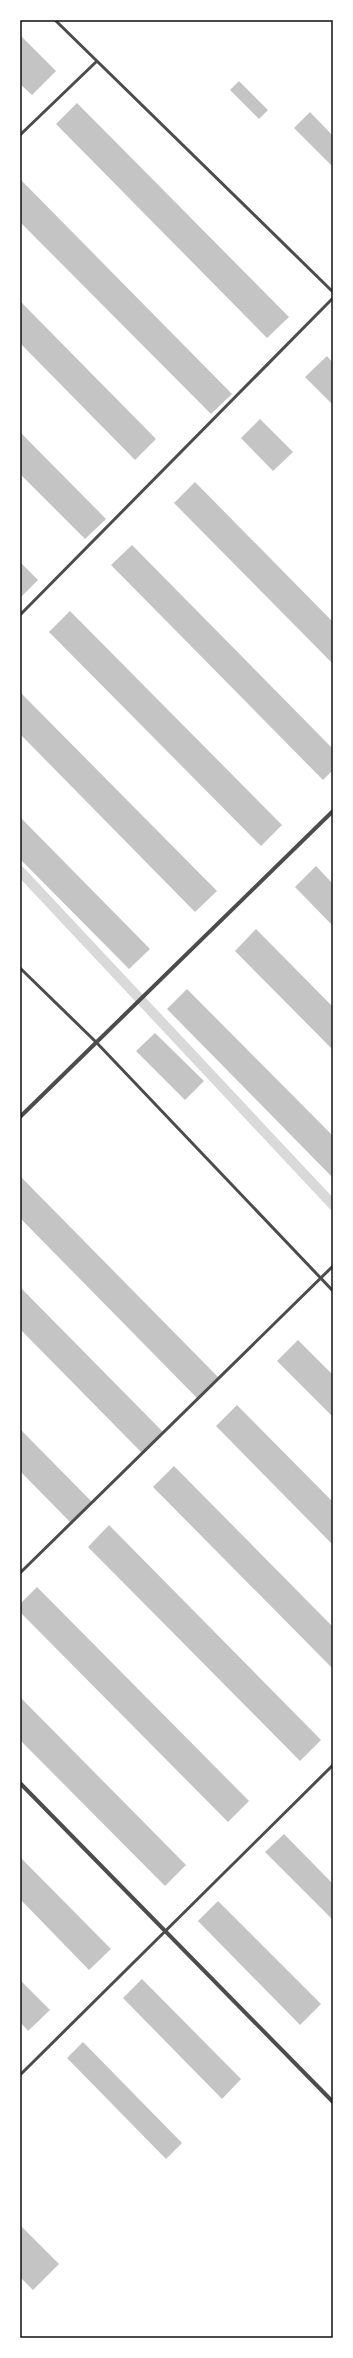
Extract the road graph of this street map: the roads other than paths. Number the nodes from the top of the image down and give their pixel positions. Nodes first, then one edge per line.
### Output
1 (55, 20) edge
2 (97, 61) junction
3 (20, 136) edge
4 (333, 292) edge
5 (333, 298) edge
6 (20, 614) edge
7 (333, 811) edge
8 (20, 968) edge
9 (96, 1042) junction
10 (20, 1117) edge
11 (333, 1266) edge
12 (321, 1278) junction
13 (333, 1291) edge
14 (20, 1573) edge
15 (333, 1765) edge
16 (20, 1783) edge
17 (166, 1931) junction
18 (20, 2075) edge
19 (333, 2102) edge

1 - 2 lane
2 - 3 lane
2 - 4 lane
5 - 6 lane
7 - 9 street
8 - 9 lane
9 - 10 street
9 - 12 lane
11 - 12 lane
12 - 13 lane
12 - 14 lane
15 - 17 lane
16 - 17 street
17 - 18 lane
17 - 19 street

